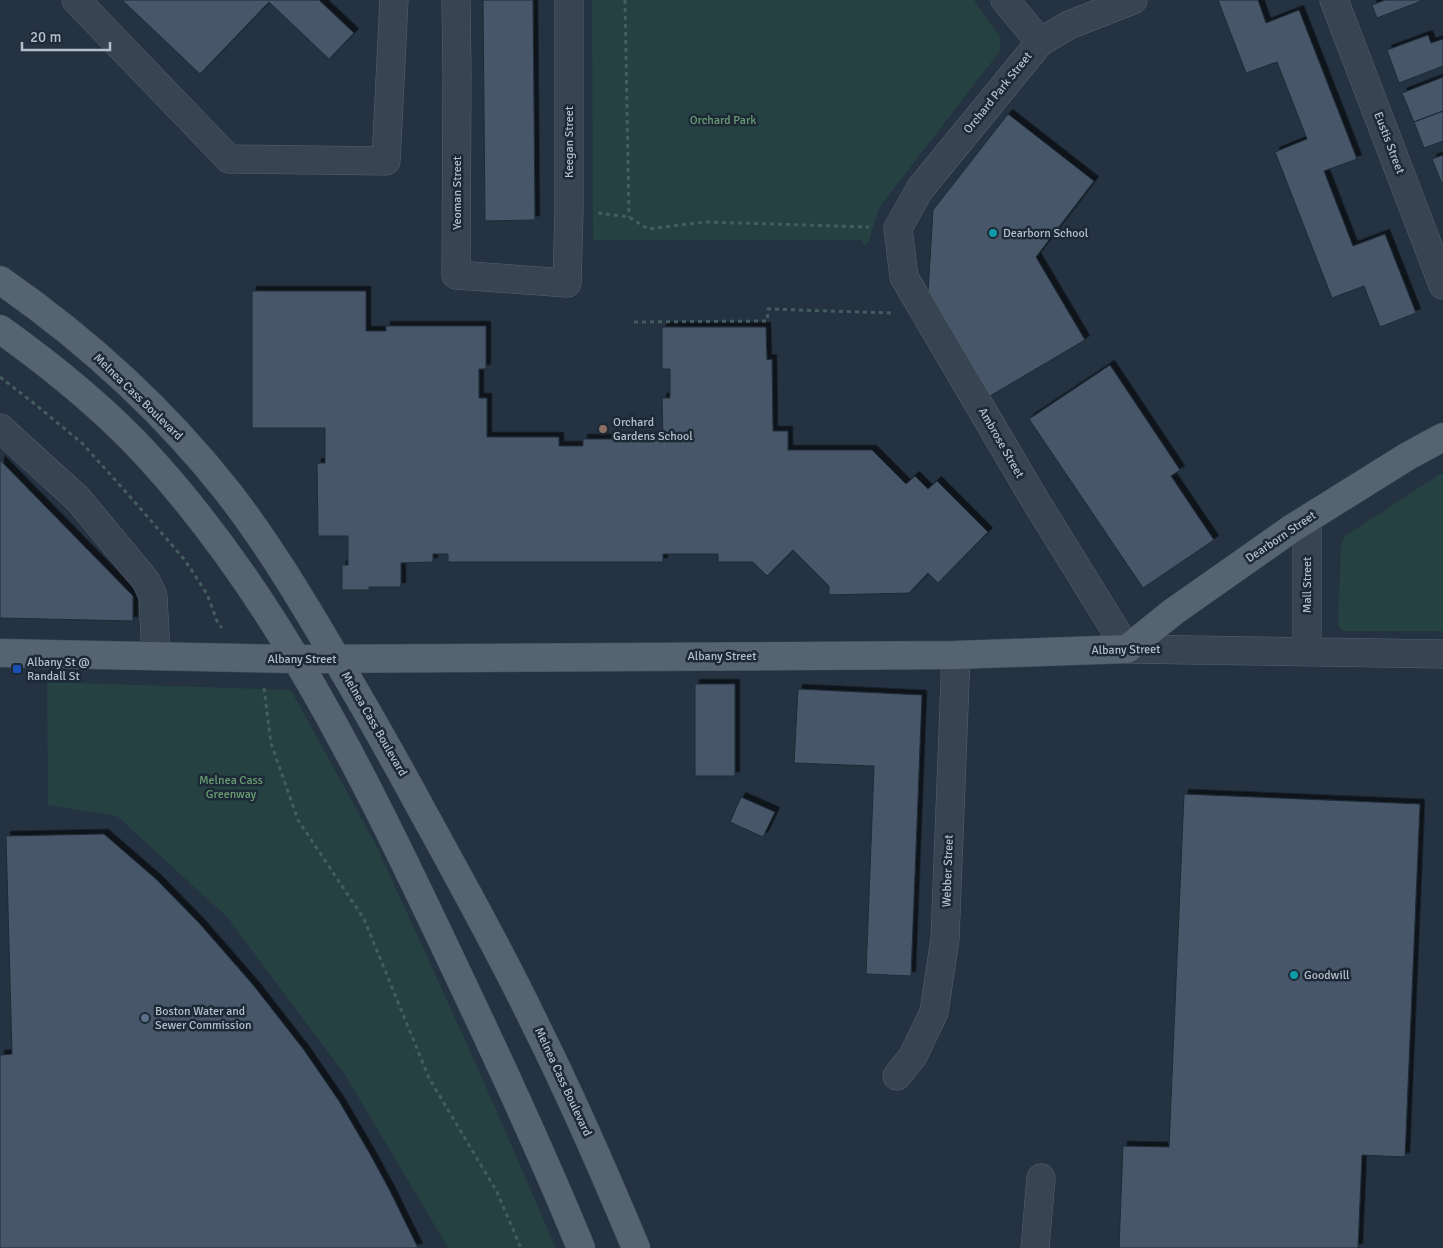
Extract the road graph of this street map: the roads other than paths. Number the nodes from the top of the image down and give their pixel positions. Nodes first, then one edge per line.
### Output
1 (76, 0) edge
2 (394, 0) edge
3 (456, 0) edge
4 (569, 0) edge
5 (1005, 0) edge
6 (1134, 0) edge
7 (1334, 0) edge
8 (1040, 42) junction
9 (888, 228) joint
10 (0, 280) edge
11 (567, 283) joint
12 (1443, 285) edge
13 (0, 330) edge
14 (0, 428) edge
15 (1443, 437) edge
16 (1307, 519) junction
17 (1127, 649) junction
18 (1307, 652) junction
19 (0, 653) edge
20 (1443, 654) edge
21 (156, 655) junction
22 (956, 655) junction
23 (296, 659) junction
24 (336, 659) junction
25 (897, 1076) dead end
26 (1041, 1178) dead end
27 (581, 1248) edge
28 (636, 1248) edge
29 (1035, 1248) edge

1 - 2 street
3 - 11 street, Yeoman Street
4 - 11 street, Keegan Street
5 - 8 street
6 - 8 street, Orchard Park Street
7 - 12 street, Eustis Street
8 - 9 street, Orchard Park Street
9 - 17 street, Ambrose Street
10 - 24 main road, Melnea Cass Boulevard
13 - 23 main road
14 - 21 street
15 - 16 main road, Dearborn Street
16 - 17 main road, Dearborn Street
16 - 18 street, Mall Street
17 - 18 street, Albany Street
17 - 22 main road, Albany Street
18 - 20 street, Albany Street
19 - 21 main road, Albany Street
21 - 23 main road, Albany Street
22 - 24 main road, Albany Street
22 - 25 street, Webber Street
23 - 24 main road, Albany Street
23 - 27 main road
24 - 28 main road, Melnea Cass Boulevard
26 - 29 street

